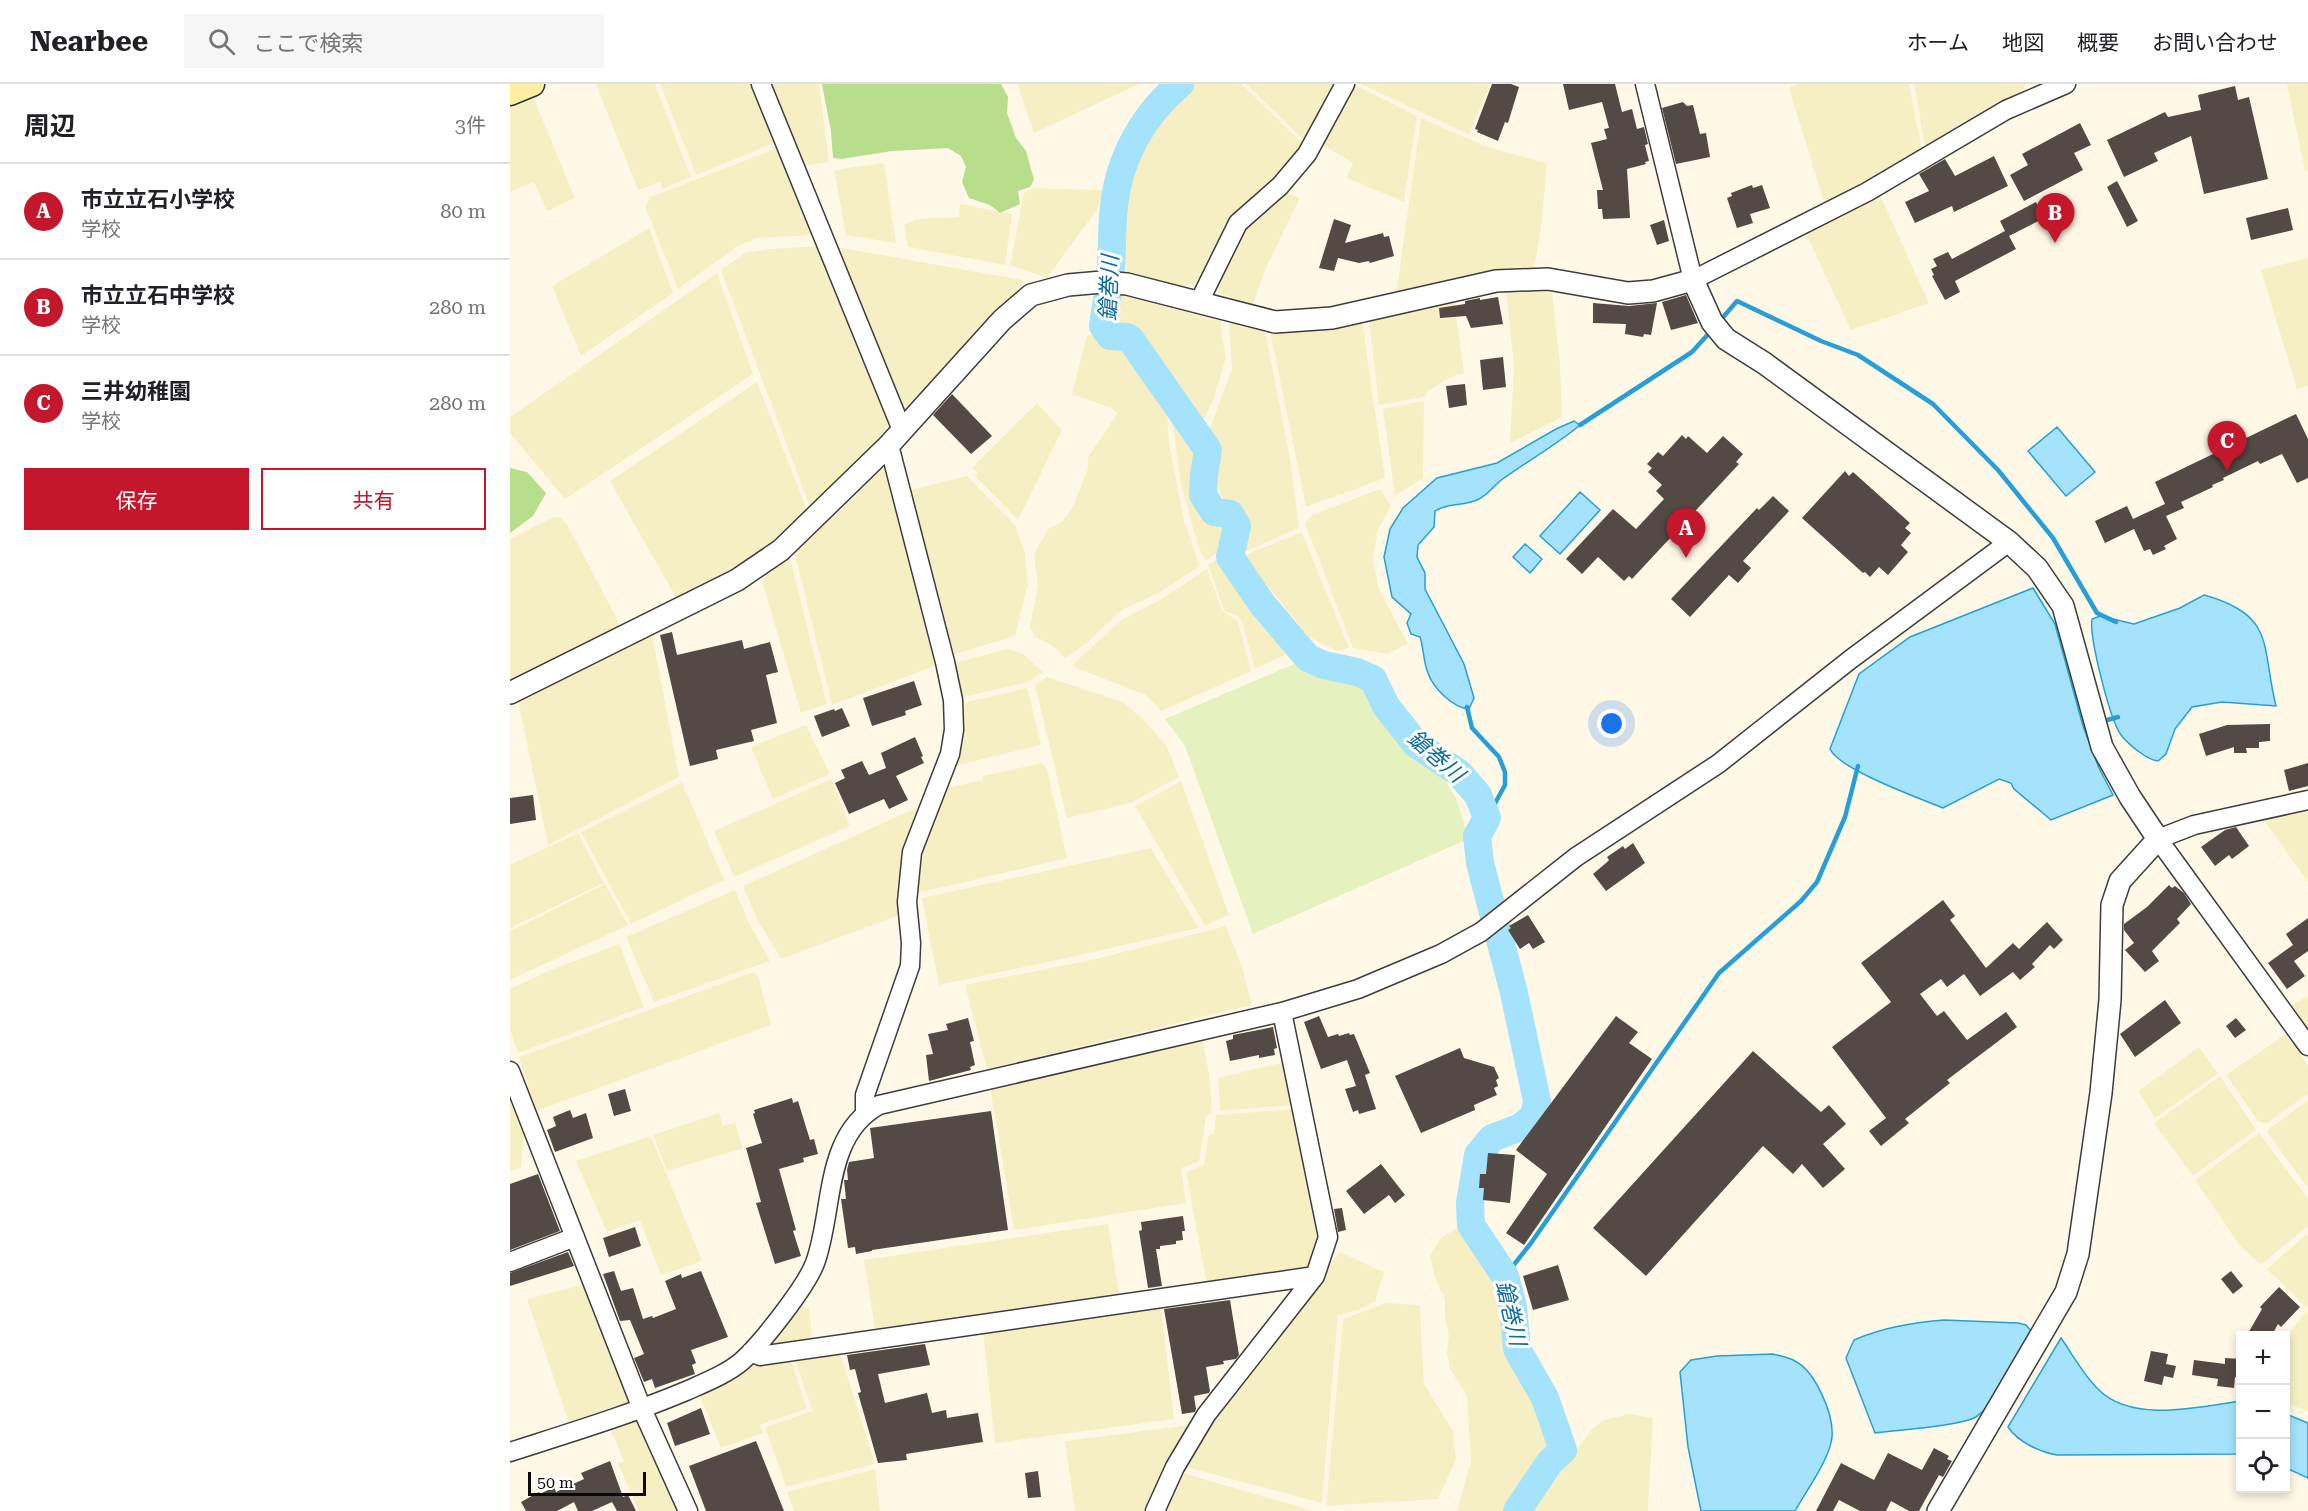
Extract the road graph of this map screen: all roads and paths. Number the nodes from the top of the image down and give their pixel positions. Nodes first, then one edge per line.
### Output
1 (532, 84) edge
2 (761, 84) edge
3 (1345, 84) edge
4 (1645, 84) edge
5 (2066, 84) edge
6 (510, 93) edge
7 (1693, 280) junction
8 (1199, 302) junction
9 (895, 437) junction
10 (2009, 542) junction
11 (510, 693) edge
12 (2308, 800) edge
13 (2158, 839) junction
14 (1282, 1012) junction
15 (2308, 1047) edge
16 (510, 1071) edge
17 (865, 1112) junction
18 (575, 1237) junction
19 (510, 1262) edge
20 (1315, 1276) junction
21 (751, 1352) junction
22 (642, 1409) junction
23 (510, 1452) edge
24 (688, 1511) edge
25 (1155, 1511) edge
26 (1938, 1511) edge

1 - 6 main road
2 - 9 street
3 - 8 street
4 - 7 street
5 - 7 street
7 - 8 street
7 - 10 street
8 - 9 street
9 - 11 street
9 - 17 street
10 - 13 street
10 - 14 street
12 - 13 street
13 - 15 street
13 - 26 street
14 - 17 street
14 - 20 street
16 - 18 street
17 - 21 street
18 - 19 street
18 - 22 street
20 - 21 street
20 - 25 street
21 - 22 street
22 - 23 street
22 - 24 street

